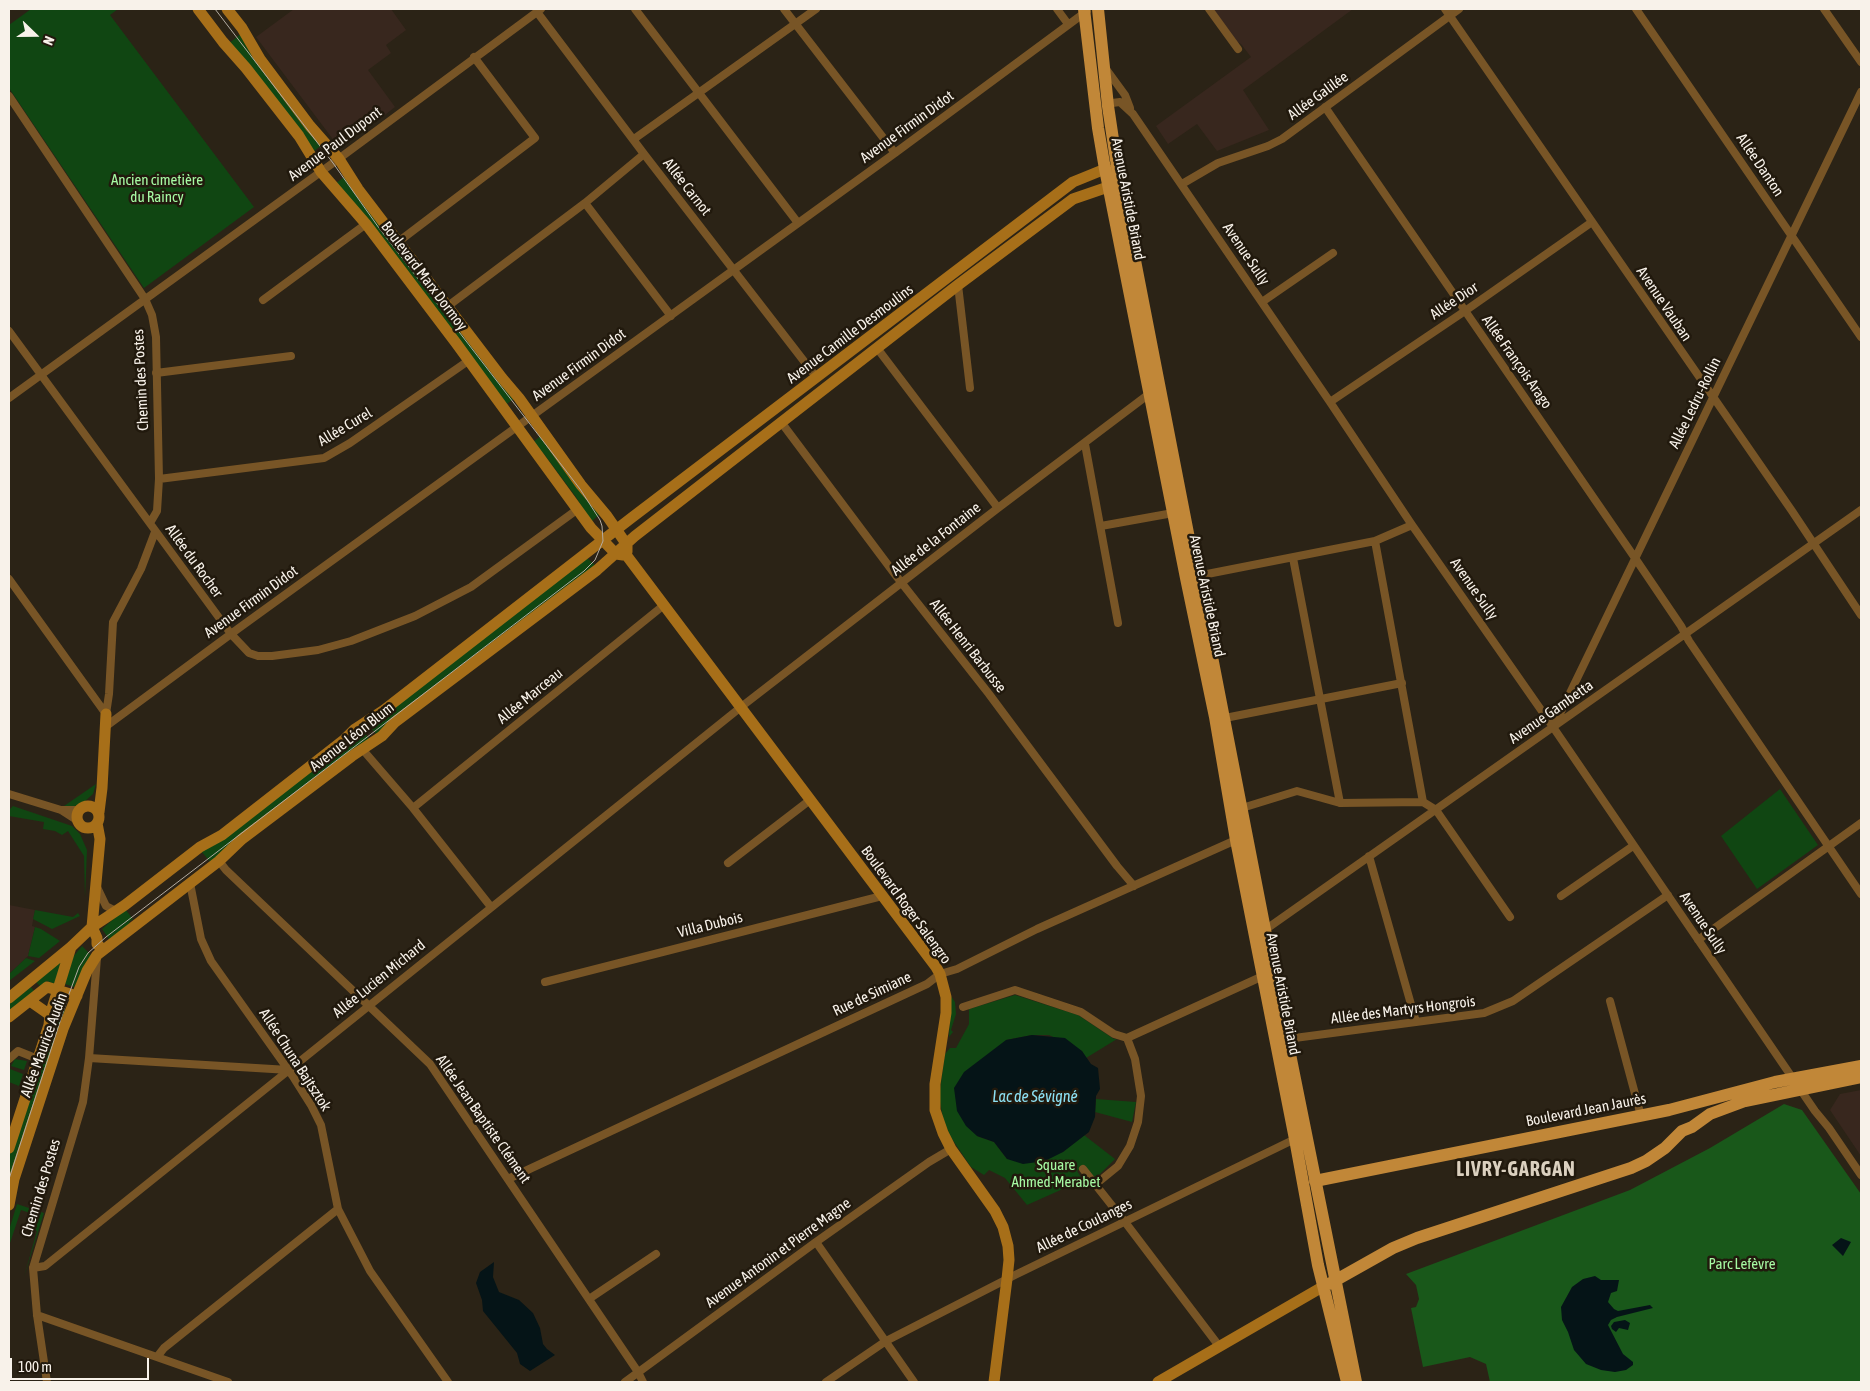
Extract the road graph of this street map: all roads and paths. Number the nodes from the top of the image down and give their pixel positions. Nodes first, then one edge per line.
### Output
1 (198, 9) edge
2 (227, 9) edge
3 (635, 9) edge
4 (784, 9) edge
5 (816, 9) edge
6 (1057, 9) edge
7 (1098, 9) edge
8 (1208, 9) edge
9 (1445, 9) edge
10 (1460, 9) edge
11 (1636, 9) edge
12 (1824, 9) edge
13 (539, 10) edge
14 (1086, 10) edge
15 (1450, 16) junction
16 (796, 24) junction
17 (1068, 24) junction
18 (1238, 49) dead end
19 (474, 57) junction
20 (1861, 62) edge
21 (1104, 67) junction
22 (699, 92) junction
23 (1861, 92) edge
24 (9, 96) edge
25 (1108, 106) junction
26 (1326, 107) junction
27 (1133, 114) junction
28 (634, 139) junction
29 (895, 153) junction
30 (644, 154) junction
31 (339, 159) junction
32 (1105, 169) junction
33 (321, 172) junction
34 (1118, 173) junction
35 (1182, 184) junction
36 (1108, 187) junction
37 (585, 203) junction
38 (1592, 222) junction
39 (798, 223) junction
40 (366, 224) junction
41 (1791, 235) junction
42 (398, 242) junction
43 (1333, 253) dead end
44 (733, 269) junction
45 (958, 285) junction
46 (145, 299) junction
47 (263, 300) dead end
48 (1262, 302) junction
49 (448, 306) junction
50 (1465, 311) junction
51 (671, 316) junction
52 (9, 331) edge
53 (1861, 337) edge
54 (877, 348) junction
55 (291, 356) dead end
56 (468, 361) junction
57 (156, 373) junction
58 (41, 375) junction
59 (817, 378) junction
60 (970, 388) dead end
61 (1149, 394) junction
62 (9, 398) edge
63 (1712, 398) junction
64 (1330, 402) junction
65 (533, 416) junction
66 (781, 422) junction
67 (517, 428) junction
68 (1085, 444) junction
69 (160, 479) junction
70 (998, 508) junction
71 (578, 509) junction
72 (1861, 510) edge
73 (1173, 513) junction
74 (150, 524) junction
75 (1412, 525) junction
76 (1101, 526) junction
77 (617, 530) junction
78 (155, 532) junction
79 (602, 541) junction
80 (1375, 541) junction
81 (1812, 544) junction
82 (623, 552) junction
83 (1293, 558) junction
84 (1635, 558) junction
85 (1197, 576) junction
86 (9, 580) edge
87 (902, 583) junction
88 (664, 605) junction
89 (1861, 615) edge
90 (1118, 623) dead end
91 (230, 634) junction
92 (1685, 634) junction
93 (1402, 683) junction
94 (1321, 699) junction
95 (741, 707) junction
96 (106, 714) junction
97 (1225, 718) junction
98 (1553, 726) junction
99 (105, 727) junction
100 (363, 750) junction
101 (9, 794) edge
102 (810, 800) junction
103 (1340, 802) junction
104 (1423, 802) junction
105 (413, 808) junction
106 (1242, 808) junction
107 (1436, 810) junction
108 (89, 817) junction
109 (1861, 823) edge
110 (1242, 838) junction
111 (1633, 846) junction
112 (1829, 846) junction
113 (1370, 856) junction
114 (219, 861) junction
115 (728, 864) dead end
116 (190, 883) junction
117 (96, 885) junction
118 (1134, 886) junction
119 (1861, 894) edge
120 (1668, 895) junction
121 (882, 896) junction
122 (1561, 896) dead end
123 (491, 907) junction
124 (116, 911) junction
125 (1510, 917) dead end
126 (92, 927) junction
127 (1260, 933) junction
128 (1698, 940) junction
129 (71, 947) junction
130 (100, 953) junction
131 (940, 974) junction
132 (1263, 976) junction
133 (545, 982) dead end
134 (58, 990) junction
135 (77, 996) junction
136 (9, 998) edge
137 (30, 1001) junction
138 (1610, 1001) dead end
139 (93, 1003) junction
140 (368, 1006) junction
141 (964, 1007) dead end
142 (50, 1015) junction
143 (9, 1017) edge
144 (1416, 1022) junction
145 (1127, 1038) junction
146 (1287, 1039) junction
147 (89, 1058) junction
148 (9, 1059) edge
149 (38, 1059) junction
150 (1861, 1066) edge
151 (289, 1070) junction
152 (1861, 1077) edge
153 (1797, 1084) junction
154 (1669, 1110) junction
155 (1641, 1116) junction
156 (1682, 1131) junction
157 (1296, 1139) junction
158 (9, 1148) edge
159 (951, 1149) junction
160 (1083, 1169) dead end
161 (1861, 1175) edge
162 (508, 1179) junction
163 (1315, 1181) junction
164 (1096, 1184) junction
165 (1305, 1189) junction
166 (9, 1205) edge
167 (338, 1209) junction
168 (1125, 1222) junction
169 (816, 1242) junction
170 (656, 1254) dead end
171 (33, 1268) junction
172 (1007, 1279) junction
173 (1329, 1283) junction
174 (589, 1299) junction
175 (37, 1315) junction
176 (886, 1341) junction
177 (1219, 1346) junction
178 (157, 1357) junction
179 (638, 1372) junction
180 (47, 1382) edge
181 (228, 1382) edge
182 (448, 1382) edge
183 (625, 1382) edge
184 (643, 1382) edge
185 (826, 1382) edge
186 (914, 1382) edge
187 (994, 1382) edge
188 (1158, 1382) edge
189 (1347, 1382) edge
190 (1356, 1382) edge

1 - 33 main road, Boulevard Marx Dormoy
2 - 31 main road, Boulevard Marx Dormoy
3 - 22 street
4 - 16 street
5 - 16 street
6 - 17 street
7 - 21 main road, Avenue Aristide Briand
8 - 18 street
9 - 15 street, Avenue Vauban
10 - 15 street, Allée Galilée
11 - 41 street, Allée Danton
12 - 20 street
13 - 19 street, Avenue Paul Dupont
13 - 28 street, Allée Carnot
14 - 17 street, Avenue Firmin Didot
14 - 32 main road, Avenue Aristide Briand
15 - 26 street, Allée Galilée
15 - 38 street, Avenue Vauban
16 - 22 street
16 - 29 street
17 - 29 street, Avenue Firmin Didot
19 - 31 street, Avenue Paul Dupont
19 - 42 street
21 - 25 main road, Avenue Aristide Briand
21 - 27 street, Avenue Sully
22 - 28 street
22 - 39 street
23 - 41 street, Allée Ledru-Rollin
24 - 46 street, Chemin des Postes
25 - 27 street, Avenue Sully
25 - 34 main road, Avenue Aristide Briand
26 - 35 street, Allée Galilée
26 - 50 street, Allée François Arago
27 - 35 street, Avenue Sully
28 - 30 street, Allée Carnot
29 - 39 street, Avenue Firmin Didot
30 - 37 street
30 - 44 street, Allée Carnot
31 - 33 street, Avenue Paul Dupont
31 - 42 main road, Boulevard Marx Dormoy
32 - 34 main road
32 - 36 main road, Avenue Aristide Briand
32 - 59 main road, Avenue Camille Desmoulins
33 - 40 main road, Boulevard Marx Dormoy
33 - 46 street, Avenue Paul Dupont
34 - 36 main road
34 - 85 main road, Avenue Aristide Briand
35 - 48 street, Avenue Sully
36 - 45 main road, Avenue Camille Desmoulins
36 - 61 main road, Avenue Aristide Briand
37 - 49 street
37 - 51 street
38 - 50 street, Allée Dior
38 - 63 street, Avenue Vauban
39 - 44 street, Avenue Firmin Didot
40 - 47 street
40 - 56 main road, Boulevard Marx Dormoy
41 - 53 street, Allée Danton
41 - 63 street, Allée Ledru-Rollin
42 - 49 main road, Boulevard Marx Dormoy
43 - 48 street
44 - 51 street, Avenue Firmin Didot
44 - 59 street, Allée Carnot
45 - 54 main road, Avenue Camille Desmoulins
45 - 60 street
46 - 57 street, Chemin des Postes
46 - 58 street, Avenue Paul Dupont
48 - 64 street, Avenue Sully
49 - 65 main road, Boulevard Marx Dormoy
50 - 64 street, Allée Dior
50 - 84 street, Allée François Arago
51 - 65 street, Avenue Firmin Didot
52 - 58 street, Allée du Rocher
54 - 66 main road, Avenue Camille Desmoulins
54 - 70 street
55 - 57 street
56 - 67 main road, Boulevard Marx Dormoy
56 - 69 street, Allée Curel
57 - 69 street, Chemin des Postes
58 - 62 street, Avenue Paul Dupont
58 - 74 street, Allée du Rocher
59 - 77 main road, Avenue Camille Desmoulins
61 - 68 street, Allée de la Fontaine
61 - 73 main road, Avenue Aristide Briand
63 - 81 street, Avenue Vauban
63 - 84 street, Allée Ledru-Rollin
64 - 75 street, Avenue Sully
65 - 67 street, Avenue Firmin Didot
65 - 77 main road, Boulevard Marx Dormoy
66 - 82 main road, Avenue Camille Desmoulins
66 - 87 street, Allée Henri Barbusse
67 - 71 main road, Boulevard Marx Dormoy
67 - 91 street, Avenue Firmin Didot
68 - 70 street, Allée de la Fontaine
68 - 76 street
69 - 74 street, Chemin des Postes
70 - 87 street, Allée de la Fontaine
71 - 79 main road, Boulevard Marx Dormoy
71 - 91 street, Allée du Rocher
72 - 81 street, Avenue Gambetta
73 - 76 street
73 - 110 main road, Avenue Aristide Briand
74 - 78 street, Allée du Rocher
75 - 80 street
75 - 98 street, Avenue Sully
76 - 90 street
77 - 79 main road, Avenue Léon Blum
77 - 82 main road, Boulevard Marx Dormoy
78 - 91 street, Allée du Rocher
78 - 96 street
79 - 82 main road, Boulevard Marx Dormoy
79 - 124 main road, Avenue Léon Blum
80 - 83 street
80 - 93 street
81 - 89 street, Avenue Vauban
81 - 92 street, Avenue Gambetta
82 - 88 main road, Boulevard Roger Salengro
82 - 100 main road, Avenue Léon Blum
83 - 85 street
83 - 94 street
84 - 92 street, Allée François Arago
84 - 98 street, Allée Ledru-Rollin
85 - 97 main road, Avenue Aristide Briand
86 - 96 street
87 - 95 street, Allée de la Fontaine
87 - 118 street, Allée Henri Barbusse
88 - 95 main road, Boulevard Roger Salengro
88 - 105 street, Allée Marceau
91 - 99 street, Avenue Firmin Didot
92 - 98 street, Avenue Gambetta
92 - 112 street, Allée François Arago
93 - 94 street
93 - 104 street
94 - 97 street
94 - 103 street
95 - 102 main road, Boulevard Roger Salengro
95 - 123 street, Allée Lucien Michard
96 - 99 main road
97 - 106 main road, Avenue Aristide Briand
98 - 107 street, Avenue Gambetta
98 - 111 street, Avenue Sully
99 - 108 main road
100 - 105 street
100 - 114 main road, Avenue Léon Blum
101 - 108 street
102 - 115 street
102 - 121 main road, Boulevard Roger Salengro
103 - 104 street
103 - 106 street
104 - 107 street
105 - 123 street
106 - 110 main road, Avenue Aristide Briand
107 - 113 street, Avenue Gambetta
107 - 125 street
108 - 117 main road
109 - 112 street
110 - 118 street, Rue de Simiane
110 - 127 main road, Avenue Aristide Briand
111 - 120 street, Avenue Sully
111 - 122 street
112 - 119 street, Allée François Arago
112 - 128 street
113 - 127 street, Avenue Gambetta
113 - 144 street
114 - 116 main road, Avenue Léon Blum
114 - 140 street, Allée Jean Baptiste Clément
116 - 130 main road, Avenue Léon Blum
116 - 151 street, Allée Chuna Bajtsztok
117 - 124 street
117 - 126 main road
118 - 131 street, Rue de Simiane
120 - 128 street, Avenue Sully
120 - 144 street, Allée des Martyrs Hongrois
121 - 131 main road, Boulevard Roger Salengro
121 - 133 street, Villa Dubois
123 - 140 street, Allée Lucien Michard
124 - 126 main road, Avenue Léon Blum
126 - 129 main road, Avenue Léon Blum
126 - 130 main road
127 - 132 main road, Avenue Aristide Briand
127 - 146 main road, Avenue Aristide Briand
128 - 153 street, Avenue Sully
129 - 134 main road, Allée Maurice Audin
129 - 136 main road, Avenue Léon Blum
130 - 135 main road, Allée Maurice Audin
130 - 139 street, Chemin des Postes
131 - 159 main road, Boulevard Roger Salengro
131 - 162 street, Rue de Simiane
132 - 145 street
132 - 157 main road, Avenue Aristide Briand
134 - 135 main road
134 - 137 main road
134 - 142 main road, Allée Maurice Audin
135 - 139 street
135 - 166 main road, Allée Maurice Audin
137 - 142 main road
137 - 143 main road
138 - 155 street
139 - 147 street, Chemin des Postes
140 - 151 street, Allée Lucien Michard
140 - 162 street, Allée Jean Baptiste Clément
141 - 145 street
142 - 149 main road, Allée Maurice Audin
144 - 146 street, Allée des Martyrs Hongrois
145 - 164 street
146 - 163 main road, Avenue Aristide Briand
147 - 151 street
147 - 171 street, Chemin des Postes
148 - 149 street
149 - 158 main road, Allée Maurice Audin
150 - 153 main road, Boulevard Jean Jaurès
151 - 167 street, Allée Chuna Bajtsztok
151 - 171 street, Allée Lucien Michard
152 - 153 main road, Boulevard Jean Jaurès
153 - 154 main road, Boulevard Jean Jaurès
153 - 156 main road
153 - 161 street, Avenue Sully
154 - 155 main road, Boulevard Jean Jaurès
154 - 156 main road
155 - 163 main road, Boulevard Jean Jaurès
156 - 173 main road
157 - 165 main road, Avenue Aristide Briand
157 - 168 street, Allée de Coulanges
159 - 169 street, Avenue Antonin et Pierre Magne
159 - 172 main road, Boulevard Roger Salengro
160 - 164 street
162 - 174 street, Allée Jean Baptiste Clément
163 - 165 main road
163 - 173 main road, Avenue Aristide Briand
164 - 168 street
165 - 173 main road, Avenue Aristide Briand
167 - 178 street
167 - 182 street, Allée Chuna Bajtsztok
168 - 172 street, Allée de Coulanges
168 - 177 street
169 - 176 street
169 - 179 street, Avenue Antonin et Pierre Magne
170 - 174 street
171 - 175 street, Chemin des Postes
172 - 176 street, Allée de Coulanges
172 - 187 main road, Boulevard Roger Salengro
173 - 177 main road
173 - 189 main road
173 - 190 main road
174 - 179 street, Allée Jean Baptiste Clément
175 - 178 street
175 - 180 street, Chemin des Postes
176 - 185 street, Allée de Coulanges
176 - 186 street
177 - 188 main road
178 - 181 street
179 - 183 street, Avenue Antonin et Pierre Magne
179 - 184 street, Allée Jean Baptiste Clément

